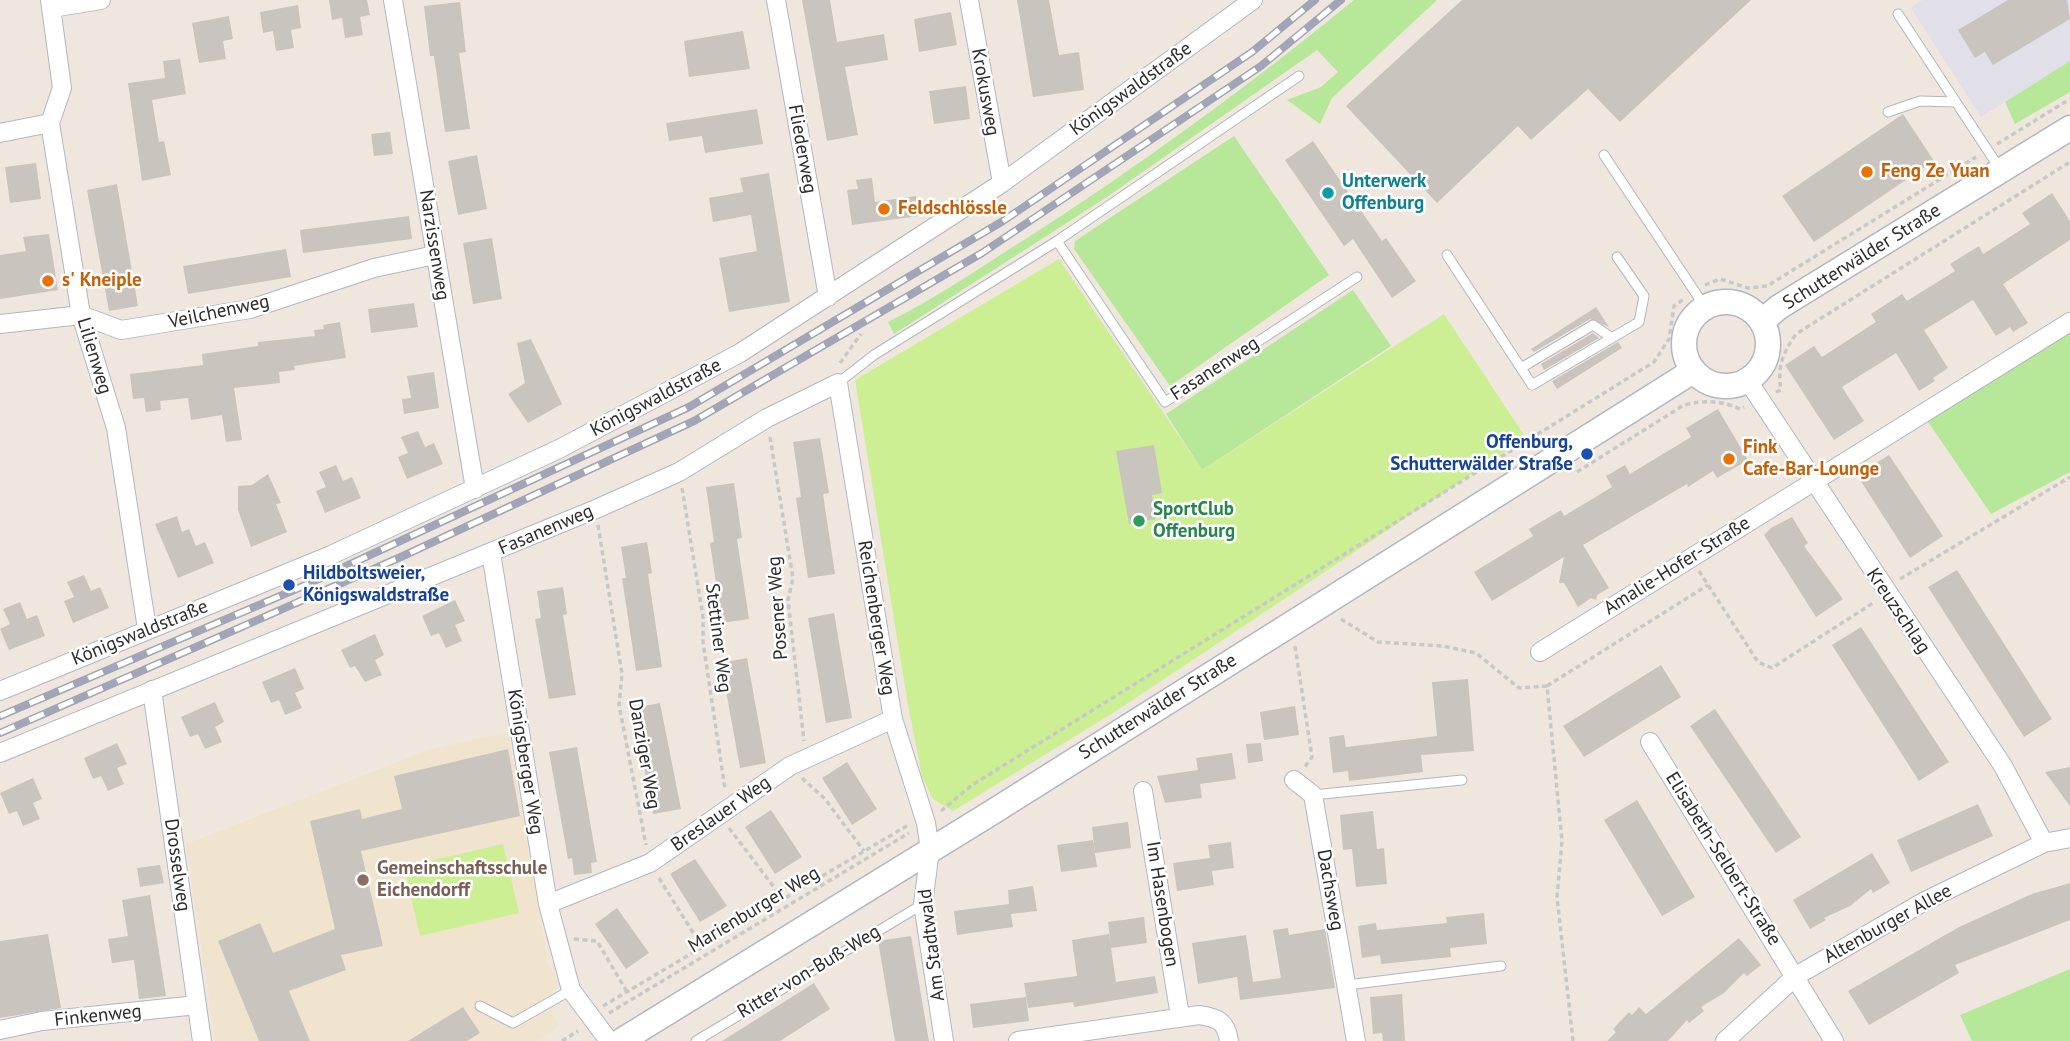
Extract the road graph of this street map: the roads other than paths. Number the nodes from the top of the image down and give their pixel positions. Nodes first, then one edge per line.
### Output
1 (101, 0) edge
2 (393, 0) edge
3 (776, 0) edge
4 (969, 0) edge
5 (1253, 0) edge
6 (51, 4) edge
7 (1898, 14) dead end
8 (1299, 76) dead end
9 (1955, 102) junction
10 (1888, 112) dead end
11 (50, 123) junction
12 (2070, 128) edge
13 (0, 133) edge
14 (1604, 155) dead end
15 (2001, 171) junction
16 (1002, 183) junction
17 (1058, 241) junction
18 (435, 255) junction
19 (1447, 255) dead end
20 (1616, 257) dead end
21 (1357, 276) dead end
22 (828, 297) junction
23 (1705, 307) junction
24 (81, 315) junction
25 (1762, 321) junction
26 (2070, 322) edge
27 (0, 324) edge
28 (1612, 338) junction
29 (1521, 368) junction
30 (1693, 370) junction
31 (838, 383) junction
32 (1754, 391) junction
33 (1813, 480) junction
34 (475, 489) junction
35 (491, 553) junction
36 (147, 629) junction
37 (1540, 652) dead end
38 (152, 690) junction
39 (0, 691) edge
40 (893, 719) junction
41 (1650, 742) dead end
42 (0, 753) edge
43 (1294, 780) road end
44 (1462, 780) dead end
45 (1143, 792) dead end
46 (1313, 795) junction
47 (2070, 838) edge
48 (2044, 843) junction
49 (930, 850) junction
50 (548, 904) junction
51 (923, 904) junction
52 (1501, 967) dead end
53 (1796, 976) junction
54 (1347, 985) junction
55 (572, 990) junction
56 (197, 1005) junction
57 (480, 1006) dead end
58 (1180, 1016) junction
59 (0, 1030) edge
60 (202, 1041) edge
61 (609, 1041) edge
62 (621, 1041) edge
63 (696, 1041) edge
64 (944, 1041) edge
65 (1018, 1041) edge
66 (1229, 1041) edge
67 (1356, 1041) edge
68 (1725, 1041) edge
69 (1834, 1041) edge

1 - 6 street
2 - 18 street, Narzissenweg
3 - 22 street, Fliederweg
4 - 16 street, Krokusweg
5 - 16 street, Königswaldstraße
6 - 11 street, Lilienweg
7 - 9 lane
8 - 17 lane, Fasanenweg
9 - 10 lane
9 - 15 lane
11 - 13 street
11 - 24 street, Lilienweg
12 - 15 main road, Schutterwälder Straße
14 - 23 lane
15 - 25 main road, Schutterwälder Straße
16 - 22 street, Königswaldstraße
17 - 21 lane, Fasanenweg
17 - 31 lane, Fasanenweg
18 - 24 street, Veilchenweg
18 - 34 street, Narzissenweg
19 - 29 lane
20 - 28 lane
22 - 34 street, Königswaldstraße
23 - 25 main road
23 - 30 main road
24 - 27 street, Veilchenweg
24 - 36 street, Lilienweg
25 - 32 main road
26 - 33 street, Amalie-Hofer-Straße
28 - 29 lane
28 - 29 lane
30 - 32 main road
30 - 49 main road, Schutterwälder Straße
31 - 35 street, Fasanenweg
31 - 40 street, Reichenberger Weg
32 - 33 street, Kreuzschlag
33 - 37 street, Amalie-Hofer-Straße
33 - 48 street, Kreuzschlag
34 - 36 street, Königswaldstraße
35 - 38 street, Fasanenweg
35 - 50 street, Königsberger Weg
36 - 39 street, Königswaldstraße
38 - 42 street, Fasanenweg
38 - 56 street, Drosselweg
40 - 49 street, Reichenberger Weg
40 - 50 street, Breslauer Weg
41 - 53 street, Elisabeth-Selbert-Straße
43 - 46 street
44 - 46 lane
45 - 58 street, Im Hasenbogen
46 - 54 street, Dachsweg
47 - 48 street, Altenburger Allee
48 - 53 street, Altenburger Allee
49 - 51 street, Am Stadtwald
49 - 62 main road, Schutterwälder Straße
50 - 55 street, Königsberger Weg
51 - 63 lane, Ritter-von-Buß-Weg
51 - 64 street, Am Stadtwald
52 - 54 lane
53 - 68 street, Altenburger Allee
53 - 69 street, Elisabeth-Selbert-Straße
54 - 67 street, Dachsweg
55 - 57 lane
55 - 61 street, Königsberger Weg
56 - 59 street, Finkenweg
56 - 60 street, Drosselweg
58 - 65 street
58 - 66 street

